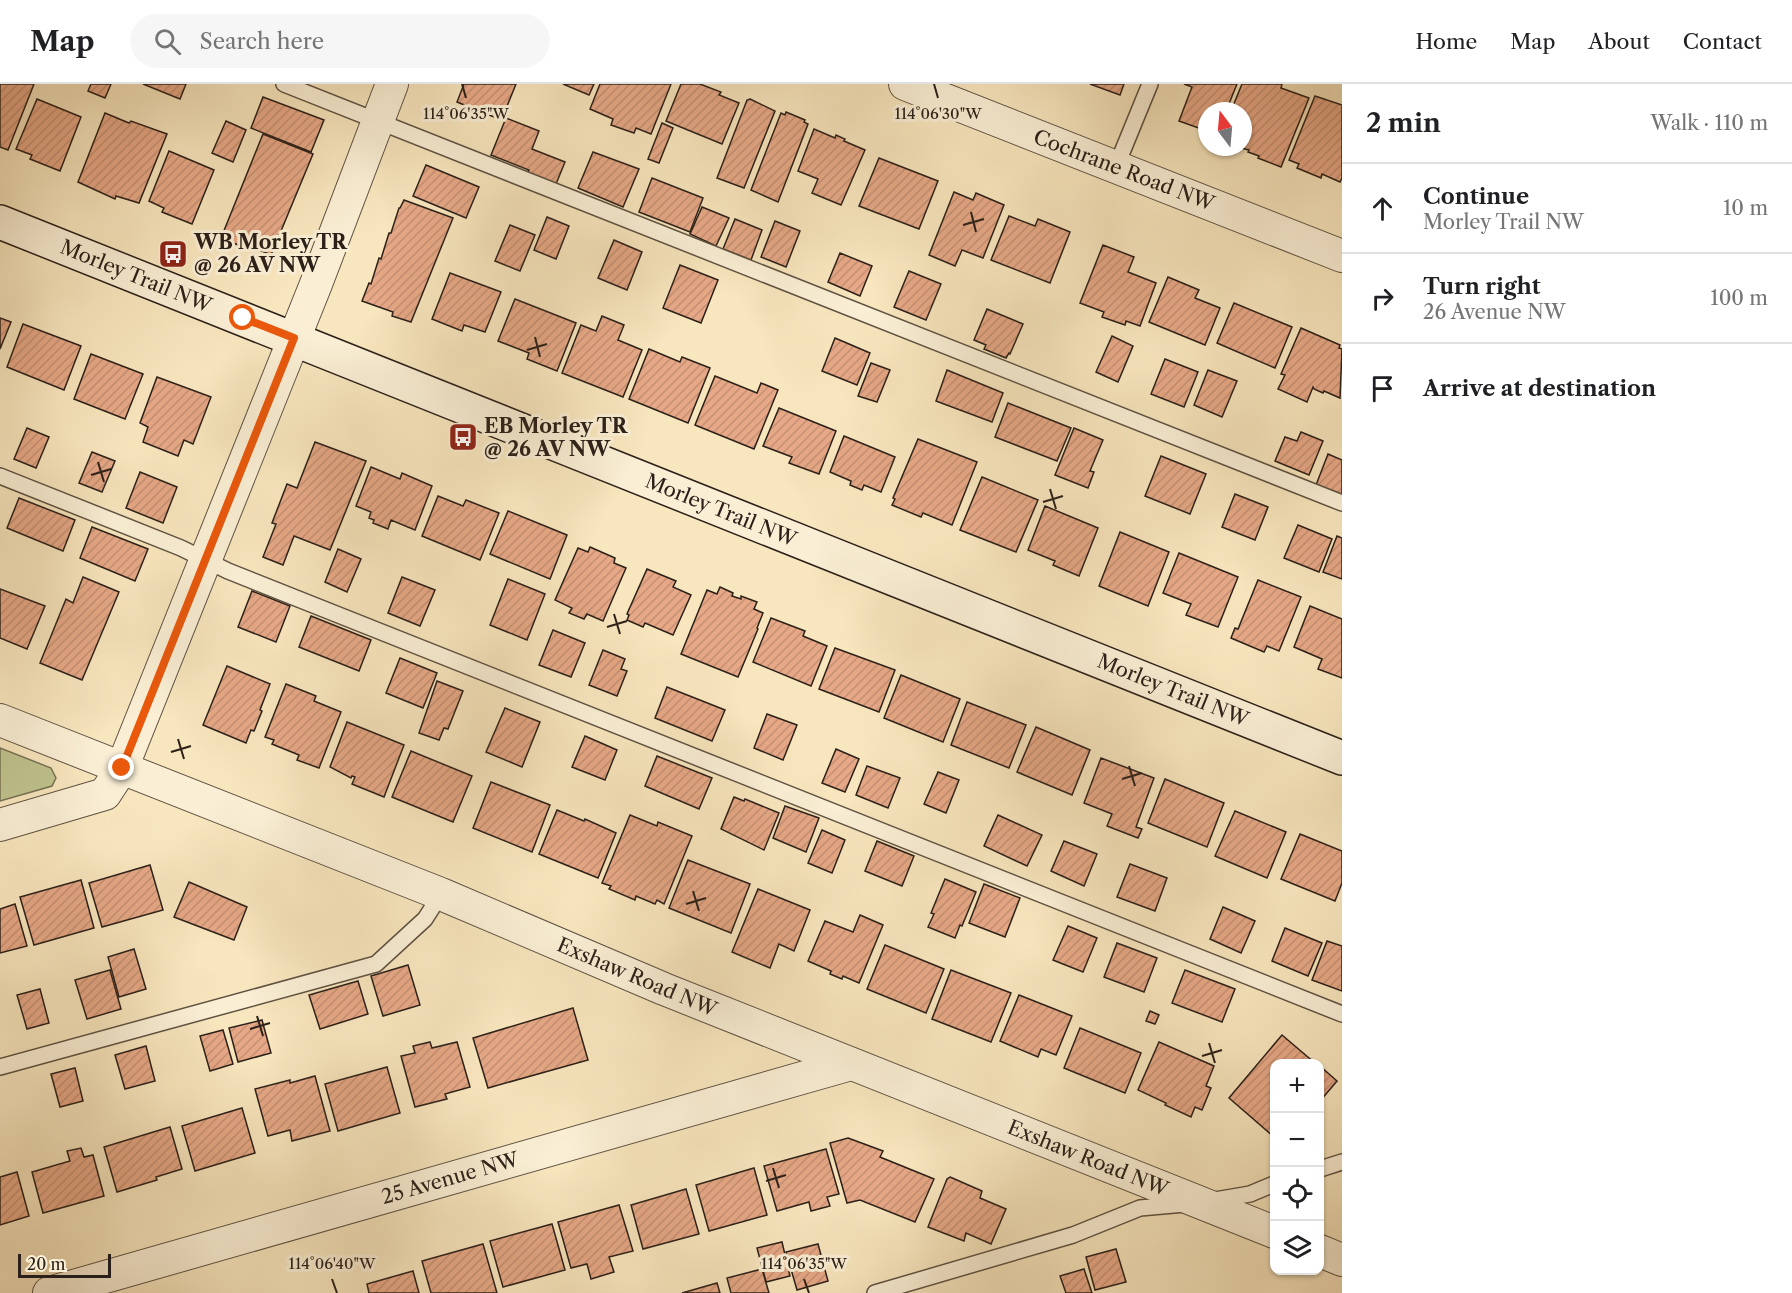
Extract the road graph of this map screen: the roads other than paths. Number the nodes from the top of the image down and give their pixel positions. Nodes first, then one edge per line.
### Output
1 (284, 84) edge
2 (392, 84) edge
3 (905, 84) edge
4 (1150, 84) edge
5 (377, 121) junction
6 (1116, 167) junction
7 (0, 222) edge
8 (1342, 256) edge
9 (294, 338) junction
10 (0, 476) edge
11 (1342, 503) edge
12 (206, 559) junction
13 (0, 720) edge
14 (1342, 758) edge
15 (122, 768) junction
16 (0, 825) edge
17 (441, 894) junction
18 (1342, 1014) edge
19 (851, 1064) junction
20 (0, 1068) edge
21 (1342, 1162) edge
22 (1324, 1168) edge
23 (1270, 1186) edge
24 (1200, 1202) junction
25 (1270, 1230) edge
26 (1324, 1253) edge
27 (1342, 1260) edge
28 (49, 1293) edge
29 (875, 1293) edge

1 - 5 lane
2 - 5 street
3 - 6 street, Cochrane Road NW
4 - 6 lane
5 - 9 street
5 - 11 lane
6 - 8 street, Cochrane Road NW
7 - 9 street, Morley Trail NW
9 - 12 street
9 - 14 street, Morley Trail NW
10 - 12 lane
12 - 15 street
12 - 18 lane
13 - 15 street, Exshaw Road NW
15 - 16 street
15 - 17 street, Exshaw Road NW
17 - 19 street, Exshaw Road NW
17 - 20 lane
19 - 24 street, Exshaw Road NW
19 - 28 street, 25 Avenue NW
21 - 22 lane
23 - 24 lane
24 - 25 street, Exshaw Road NW
24 - 29 lane
26 - 27 street

